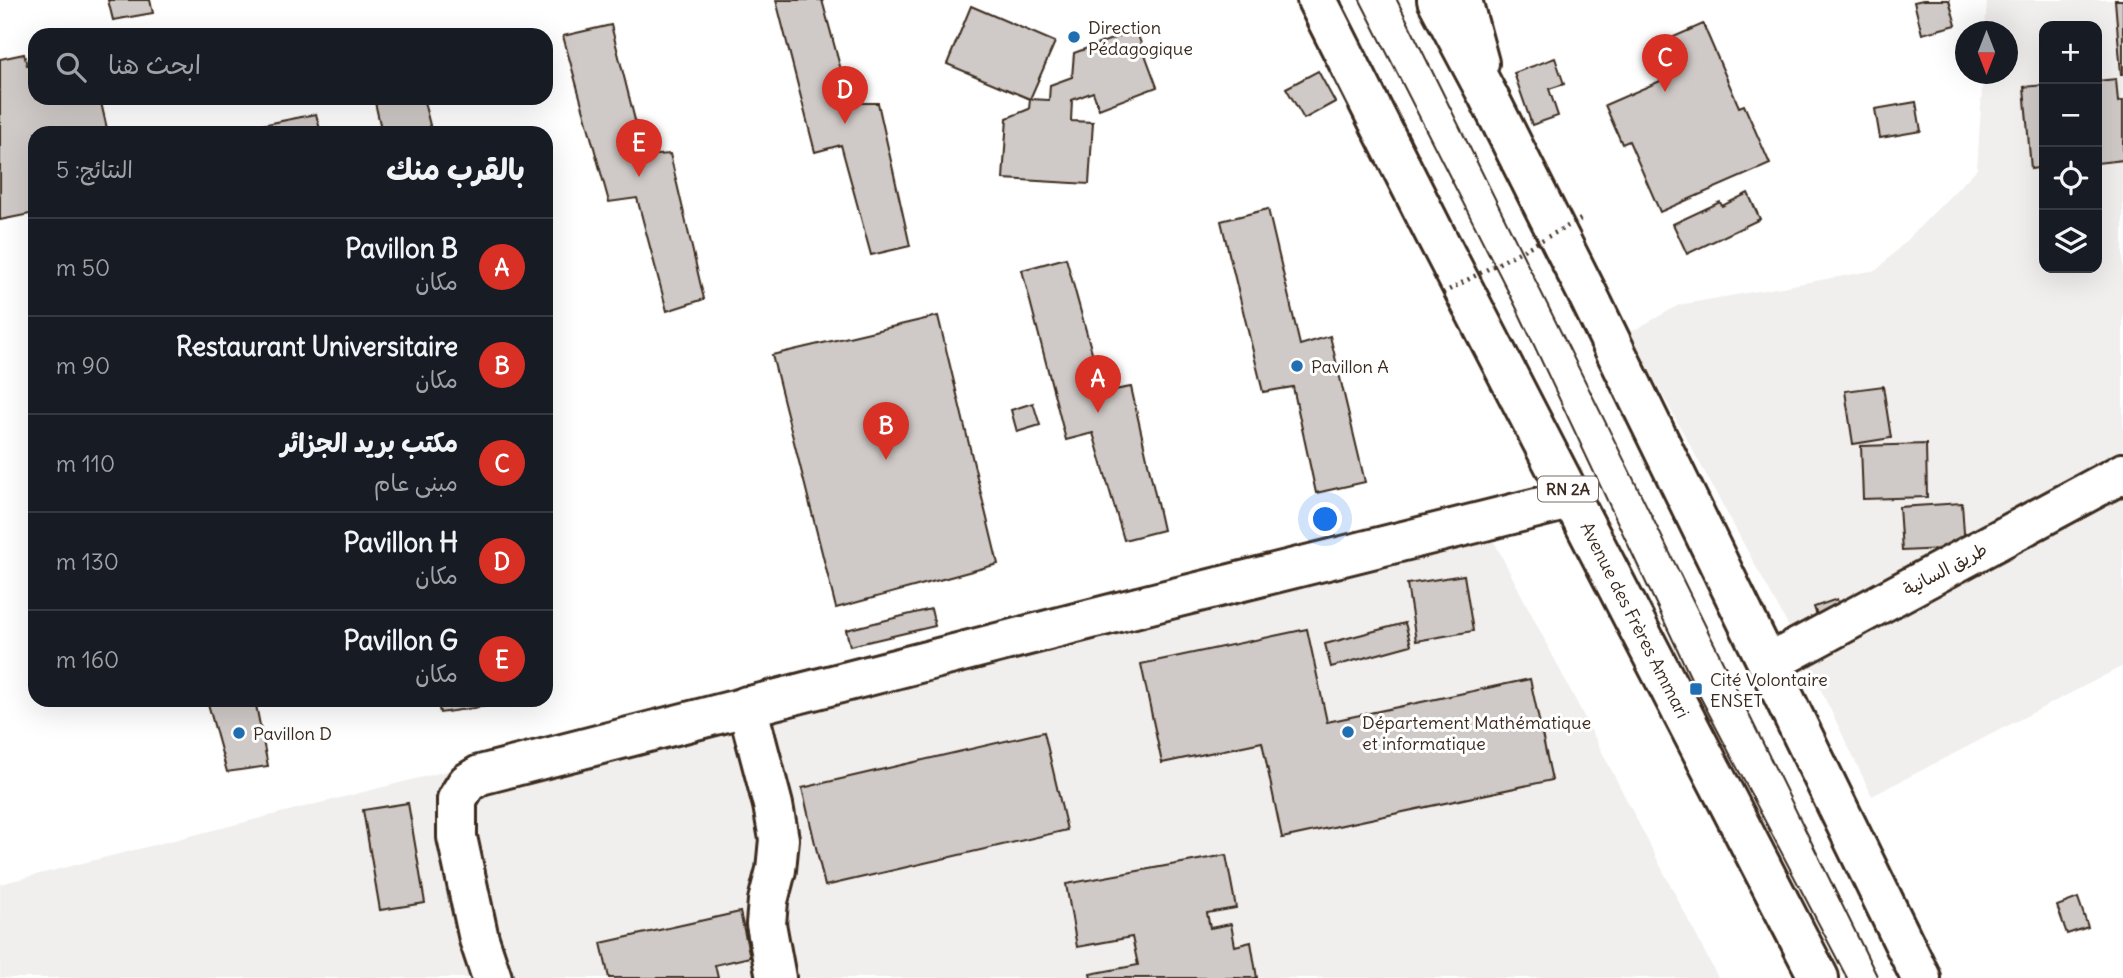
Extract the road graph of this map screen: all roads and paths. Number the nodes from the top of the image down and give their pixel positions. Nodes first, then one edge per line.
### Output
1 (1298, 0) edge
2 (1317, 0) edge
3 (1437, 0) edge
4 (1462, 0) edge
5 (1350, 65) junction
6 (1488, 96) junction
7 (1581, 219) dead end
8 (1443, 293) dead end
9 (2123, 473) edge
10 (1573, 499) junction
11 (1768, 664) junction
12 (747, 706) junction
13 (492, 978) edge
14 (776, 978) edge
15 (1819, 978) edge
16 (1921, 978) edge

1 - 5 main road
2 - 5 main road, Avenue des Frères Ammari / RN 2A
3 - 6 main road
4 - 6 main road
5 - 10 main road, Avenue des Frères Ammari / RN 2A
6 - 11 main road
7 - 8 path, bridge
9 - 11 main road, طريق السانية
10 - 12 main road
10 - 15 main road, Avenue des Frères Ammari / RN 2A
11 - 16 main road
12 - 13 main road
12 - 14 main road

